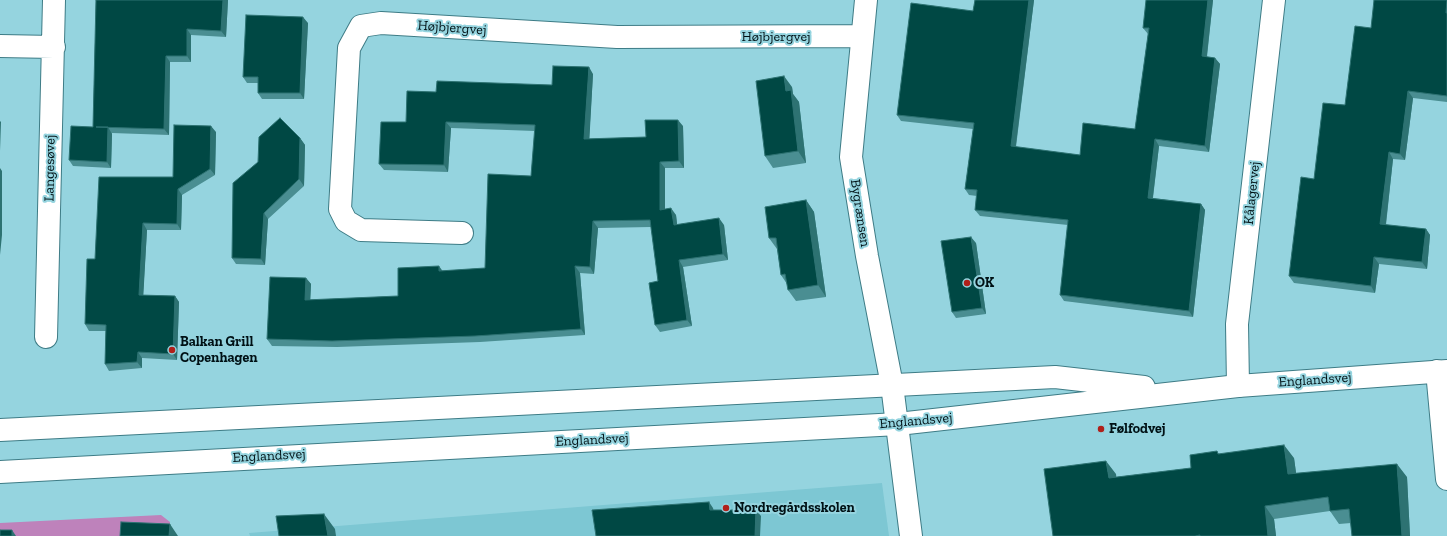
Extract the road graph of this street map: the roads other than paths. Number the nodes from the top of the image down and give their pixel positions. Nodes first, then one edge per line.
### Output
1 (54, 0) edge
2 (866, 0) edge
3 (1274, 0) edge
4 (862, 36) junction
5 (0, 46) edge
6 (54, 47) junction
7 (462, 233) dead end
8 (46, 337) dead end
9 (1442, 371) edge
10 (892, 385) junction
11 (1238, 386) junction
12 (1183, 392) junction
13 (898, 424) junction
14 (0, 430) edge
15 (0, 472) edge
16 (1447, 479) edge
17 (911, 536) edge

1 - 6 street, Langesøvej
2 - 4 street, Bygrænsen
3 - 11 street, Kålagervej
4 - 7 street, Højbjergvej
4 - 10 street, Bygrænsen
5 - 6 street
6 - 8 street, Langesøvej
9 - 11 street, Englandsvej
9 - 16 street
10 - 12 street, Englandsvej
10 - 13 street, Bygrænsen
10 - 14 street, Englandsvej
11 - 12 street, Englandsvej
12 - 13 street, Englandsvej
13 - 15 street, Englandsvej
13 - 17 street

